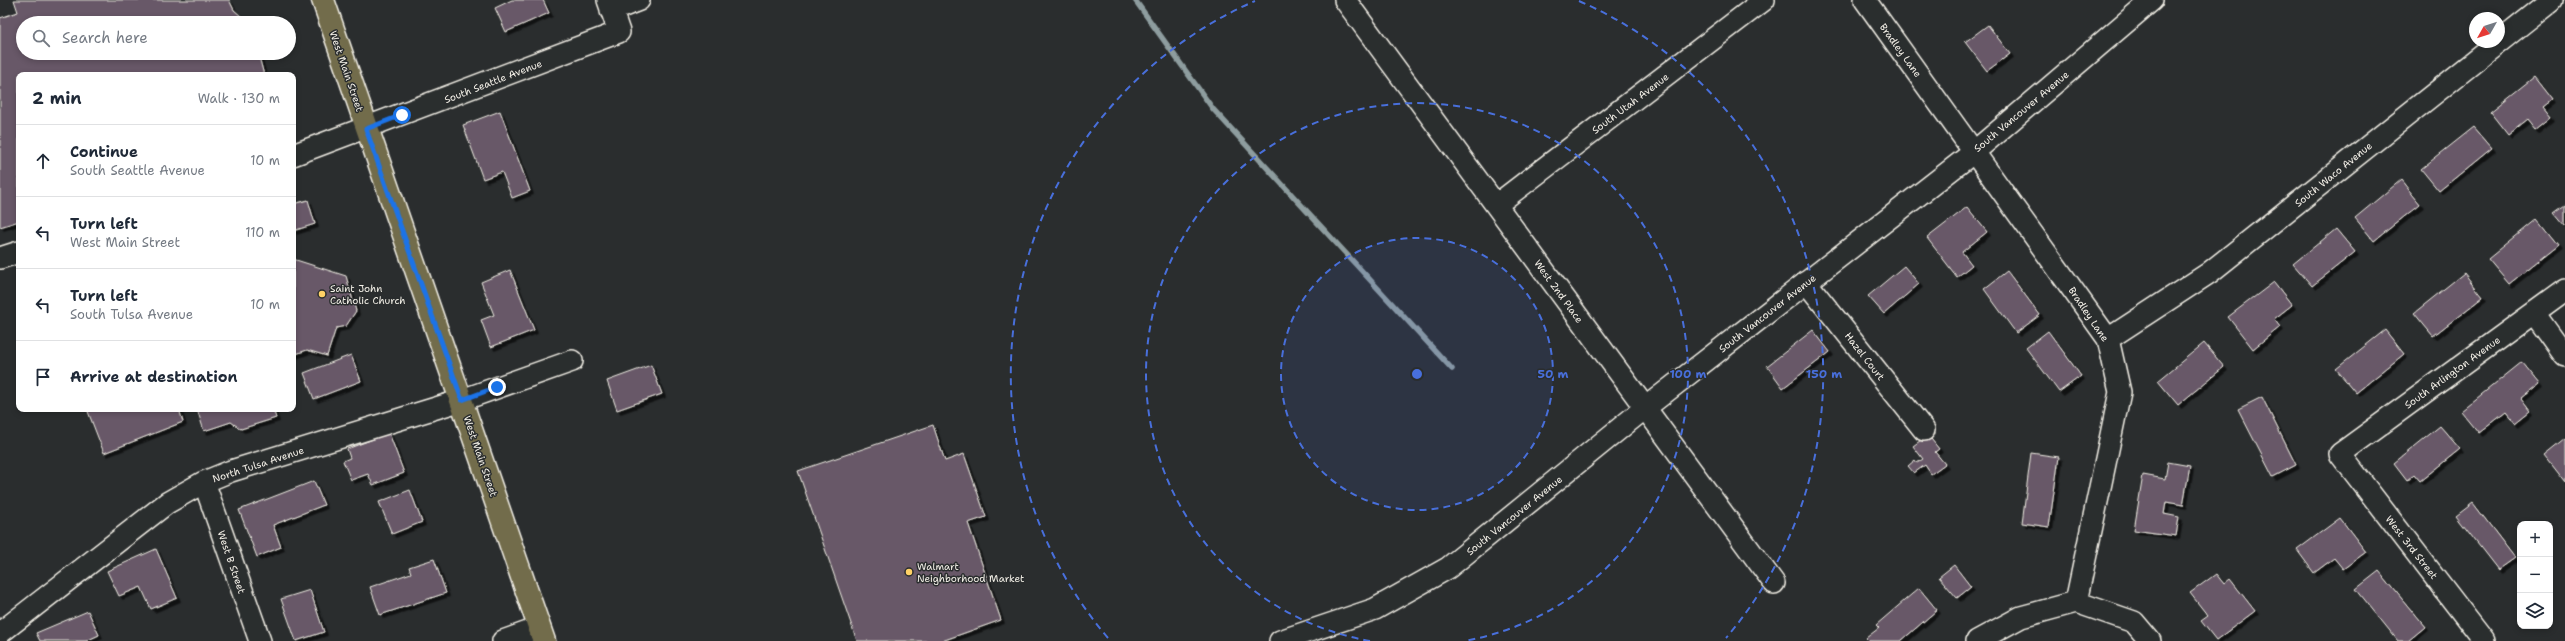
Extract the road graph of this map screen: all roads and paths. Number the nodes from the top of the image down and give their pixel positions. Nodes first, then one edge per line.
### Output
1 (323, 0) edge
2 (639, 0) edge
3 (1345, 0) edge
4 (1764, 0) edge
5 (1865, 0) edge
6 (2152, 0) edge
7 (2552, 0) edge
8 (609, 5) edge
9 (366, 129) junction
10 (1974, 152) junction
11 (296, 154) edge
12 (1496, 205) junction
13 (16, 253) edge
14 (0, 258) edge
15 (1806, 282) junction
16 (2565, 290) edge
17 (2534, 313) junction
18 (2108, 339) junction
19 (2565, 356) edge
20 (572, 361) dead end
21 (462, 400) junction
22 (1645, 408) junction
23 (1924, 430) dead end
24 (2340, 454) joint
25 (204, 482) junction
26 (1774, 583) dead end
27 (2076, 602) junction
28 (0, 633) edge
29 (542, 635) edge
30 (260, 641) edge
31 (503, 641) edge
32 (1280, 641) edge
33 (1977, 641) edge
34 (2150, 641) edge
35 (2484, 641) edge

1 - 9 main road, West Main Street
2 - 8 street
3 - 12 street, West 2nd Place
4 - 12 street, South Utah Avenue
5 - 10 street, Bradley Lane
6 - 10 street, South Vancouver Avenue
7 - 18 street, South Waco Avenue
8 - 9 street, South Seattle Avenue
9 - 11 street, South Seattle Avenue
9 - 21 main road, West Main Street
10 - 15 street, South Vancouver Avenue
10 - 18 street, Bradley Lane
12 - 22 street, West 2nd Place
13 - 14 street
15 - 22 street, South Vancouver Avenue
15 - 23 street, Hazel Court
16 - 17 street, South Arlington Avenue
17 - 19 street
17 - 24 street, South Arlington Avenue
18 - 27 street, Bradley Lane
20 - 21 street, North Tulsa Avenue
21 - 25 street, North Tulsa Avenue
21 - 29 main road, West Main Street
22 - 26 street, West 2nd Place
22 - 32 street, South Vancouver Avenue
24 - 35 street, West 3rd Street
25 - 28 street, North Tulsa Avenue
25 - 30 street, West B Street
27 - 33 street
27 - 34 street
29 - 31 street

